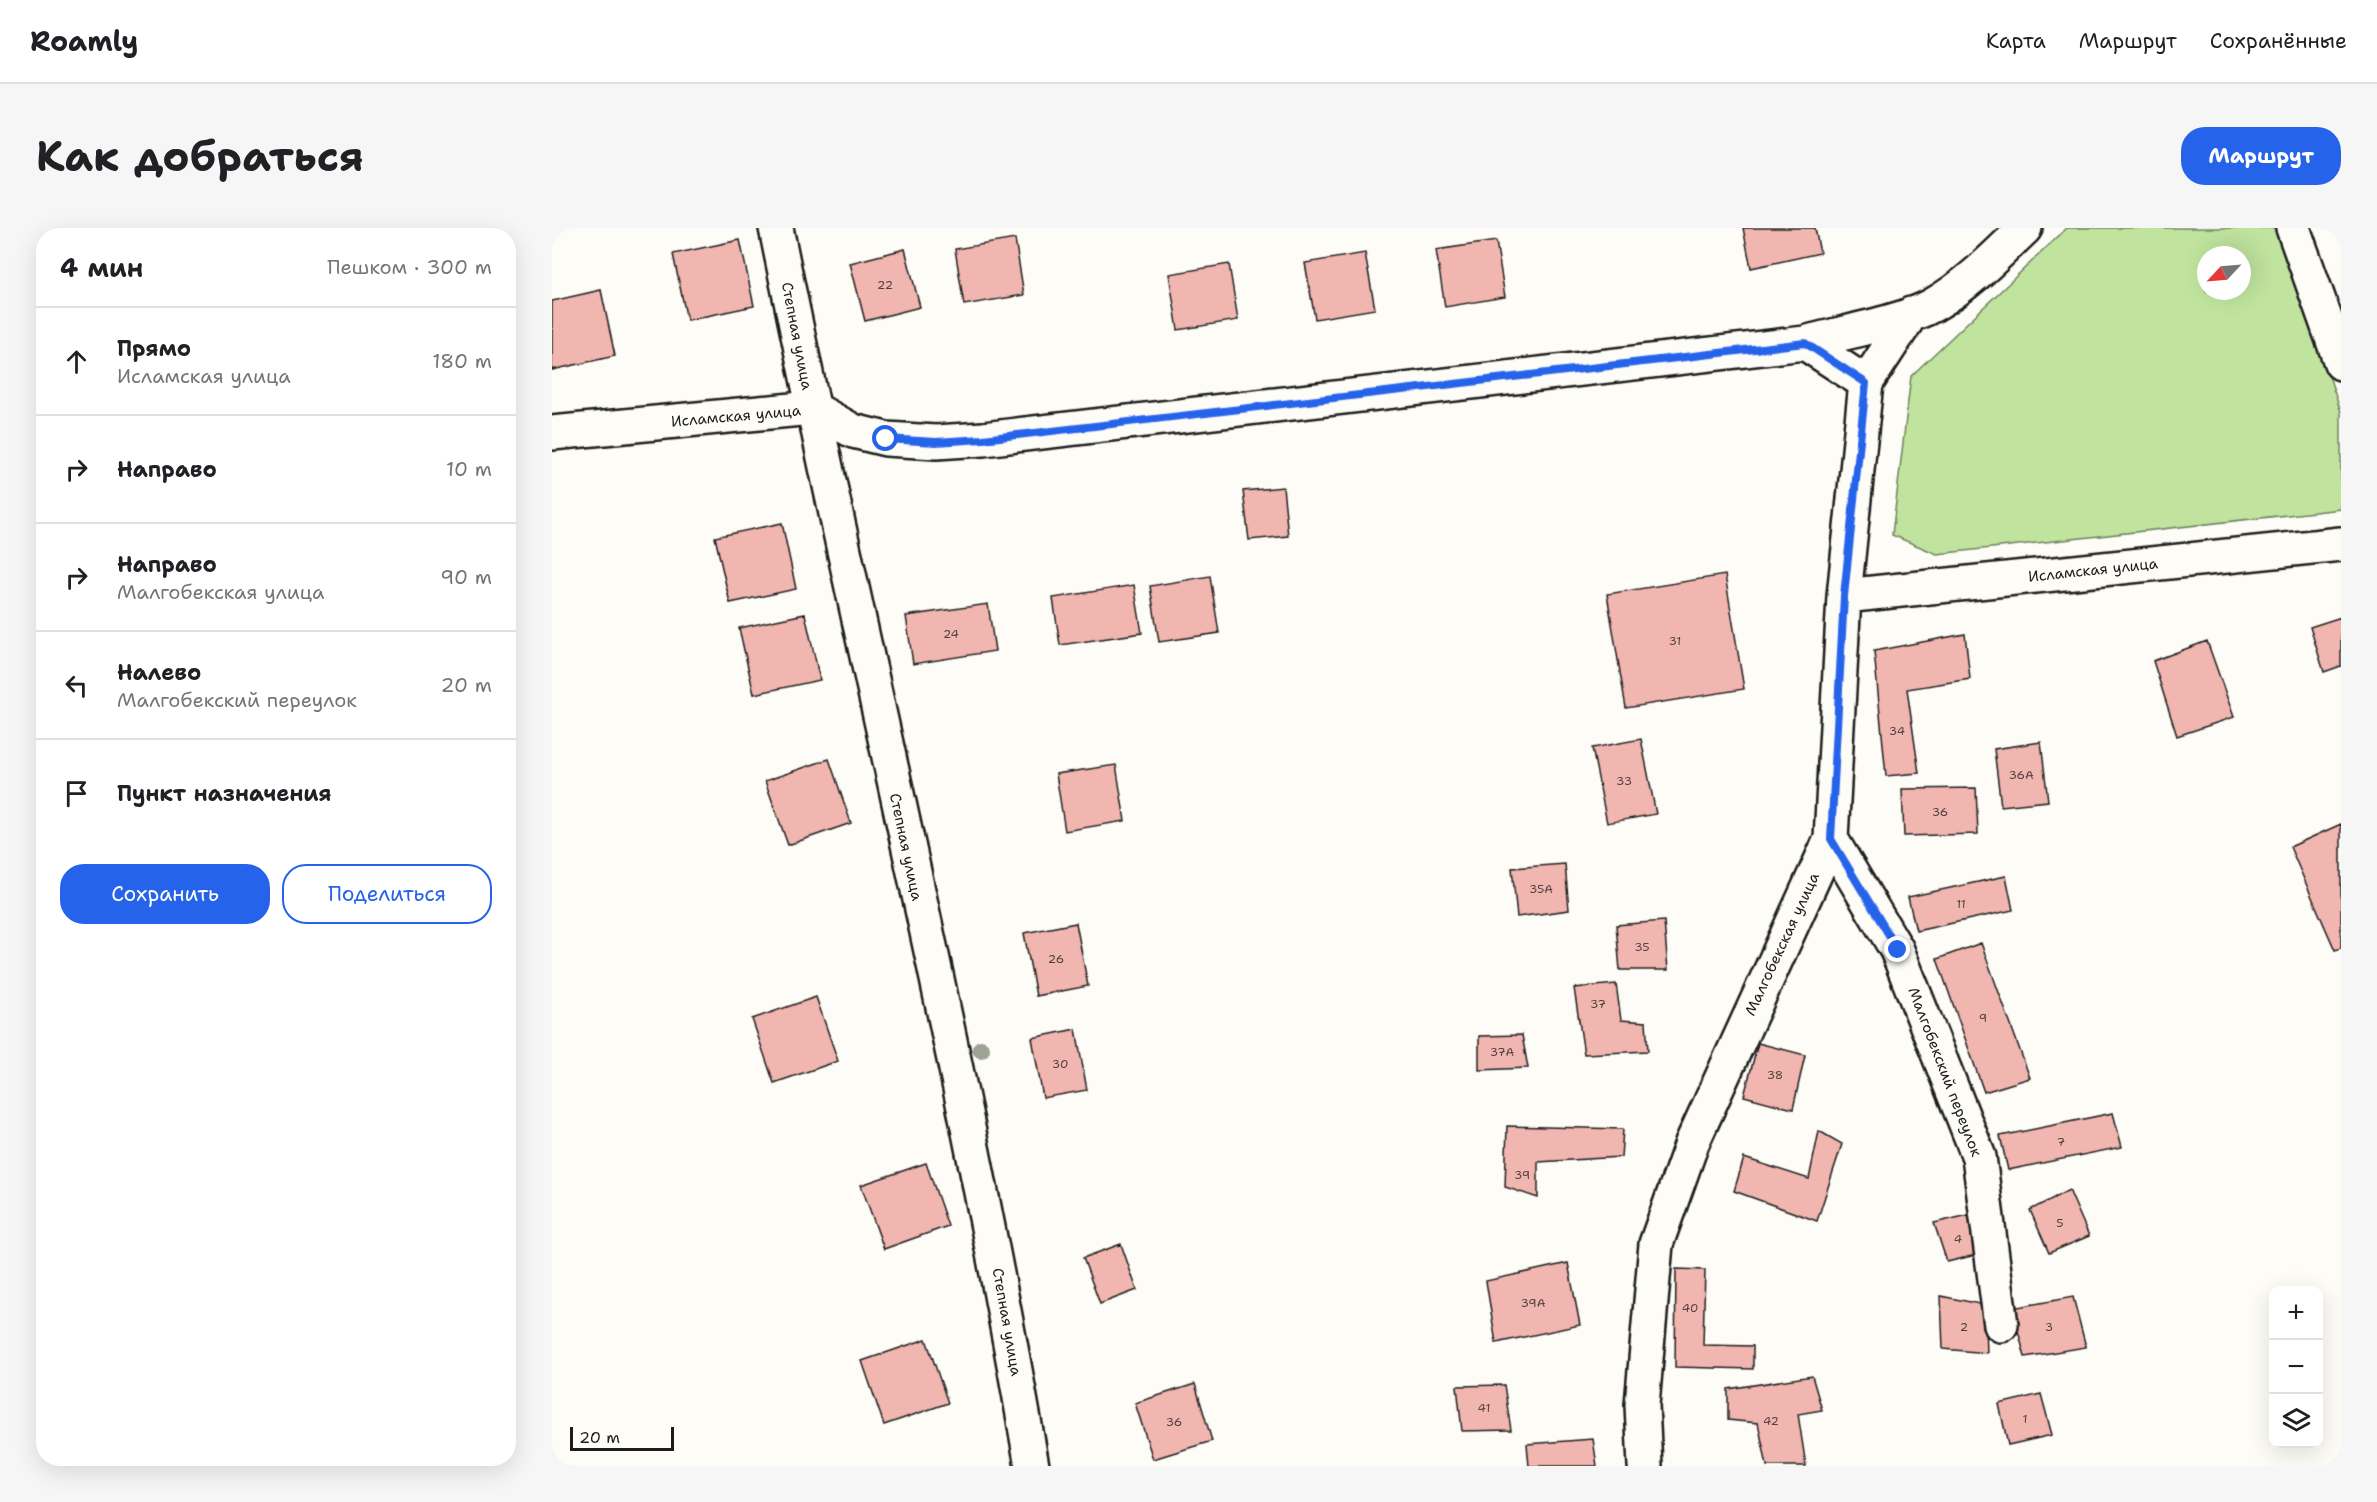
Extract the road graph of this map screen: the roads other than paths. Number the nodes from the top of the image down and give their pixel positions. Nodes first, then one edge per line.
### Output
1 (776, 228) edge
2 (2025, 228) edge
3 (2293, 228) edge
4 (1911, 314) junction
5 (1805, 343) junction
6 (2341, 363) edge
7 (1866, 383) junction
8 (812, 408) junction
9 (552, 433) edge
10 (2341, 544) edge
11 (1844, 596) junction
12 (1831, 839) junction
13 (2001, 1325) dead end
14 (1032, 1466) edge
15 (1645, 1466) edge

1 - 8 street, Степная улица
2 - 4 street, Исламская улица
3 - 6 street
4 - 5 street, Исламская улица
4 - 7 street, Малгобекская улица
5 - 7 street
5 - 8 street, Исламская улица
7 - 11 street, Малгобекская улица
8 - 9 street, Исламская улица
8 - 14 street, Степная улица
10 - 11 street, Исламская улица
11 - 12 street, Малгобекская улица
12 - 13 street, Малгобекский переулок
12 - 15 street, Малгобекская улица

